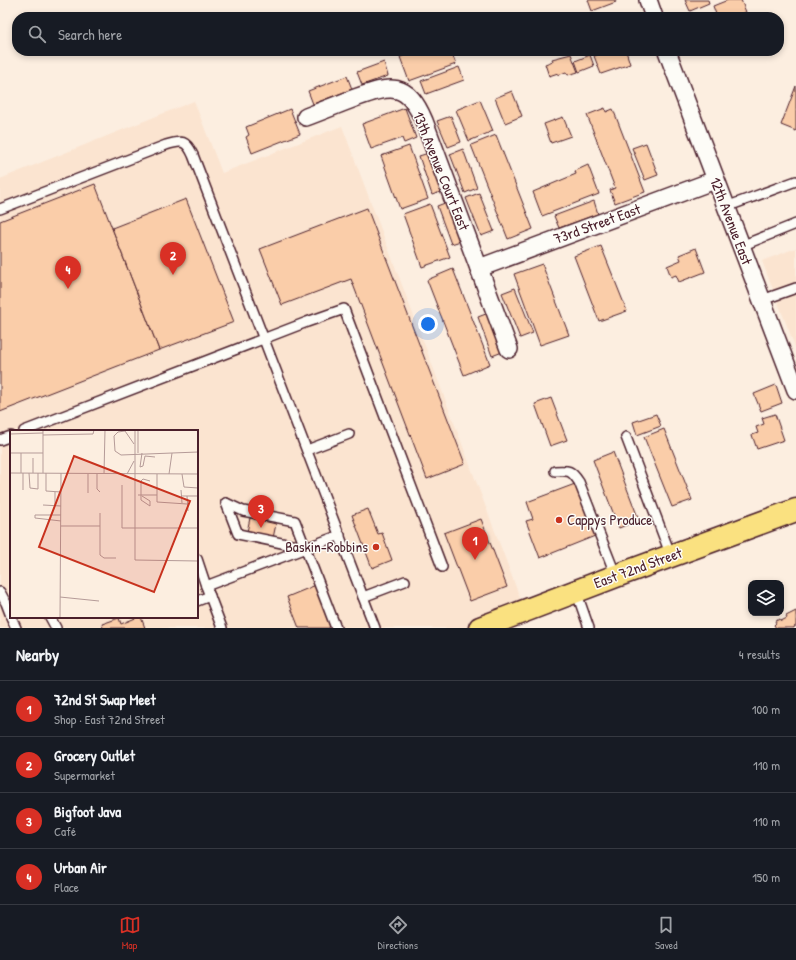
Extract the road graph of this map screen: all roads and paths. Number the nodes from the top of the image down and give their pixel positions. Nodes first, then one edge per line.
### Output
1 (648, 0) edge
2 (652, 12) edge
3 (669, 56) edge
4 (306, 117) dead end
5 (715, 180) junction
6 (796, 181) edge
7 (726, 207) junction
8 (0, 209) edge
9 (796, 224) edge
10 (741, 246) junction
11 (479, 268) junction
12 (796, 288) edge
13 (762, 300) junction
14 (264, 338) junction
15 (510, 349) dead end
16 (795, 384) edge
17 (27, 430) edge
18 (349, 434) dead end
19 (10, 436) edge
20 (626, 437) dead end
21 (0, 440) edge
22 (307, 450) junction
23 (555, 471) dead end
24 (796, 510) edge
25 (340, 535) junction
26 (306, 548) junction
27 (671, 556) junction
28 (198, 562) edge
29 (442, 567) dead end
30 (616, 576) junction
31 (405, 581) dead end
32 (206, 586) junction
33 (576, 591) junction
34 (0, 592) edge
35 (210, 596) junction
36 (363, 597) junction
37 (198, 601) edge
38 (9, 603) edge
39 (11, 618) edge
40 (51, 618) edge
41 (16, 628) edge
42 (56, 628) edge
43 (222, 628) edge
44 (336, 628) edge
45 (375, 628) edge
46 (480, 628) edge
47 (589, 628) edge

1 - 2 street
3 - 5 street, 12th Avenue East
4 - 11 street, 13th Avenue Court East
5 - 7 street, 12th Avenue East
5 - 11 street, 73rd Street East
6 - 7 lane
7 - 10 street, 12th Avenue East
8 - 14 lane
9 - 10 lane
10 - 13 street, 12th Avenue East
11 - 15 street, 13th Avenue Court East
12 - 13 lane
13 - 16 street, 12th Avenue East
14 - 17 lane
14 - 22 lane
14 - 29 lane
18 - 22 lane
19 - 21 lane
20 - 27 lane
22 - 25 lane
23 - 30 lane
24 - 27 main road, East 72nd Street
25 - 26 lane
25 - 36 lane
26 - 26 lane
26 - 32 lane
26 - 44 lane
27 - 30 main road, East 72nd Street
28 - 32 lane
30 - 33 main road, East 72nd Street
31 - 36 lane
32 - 35 lane
33 - 46 main road, East 72nd Street
33 - 47 lane
34 - 38 lane
35 - 37 lane
35 - 43 lane
36 - 45 lane
39 - 41 lane
40 - 42 lane

